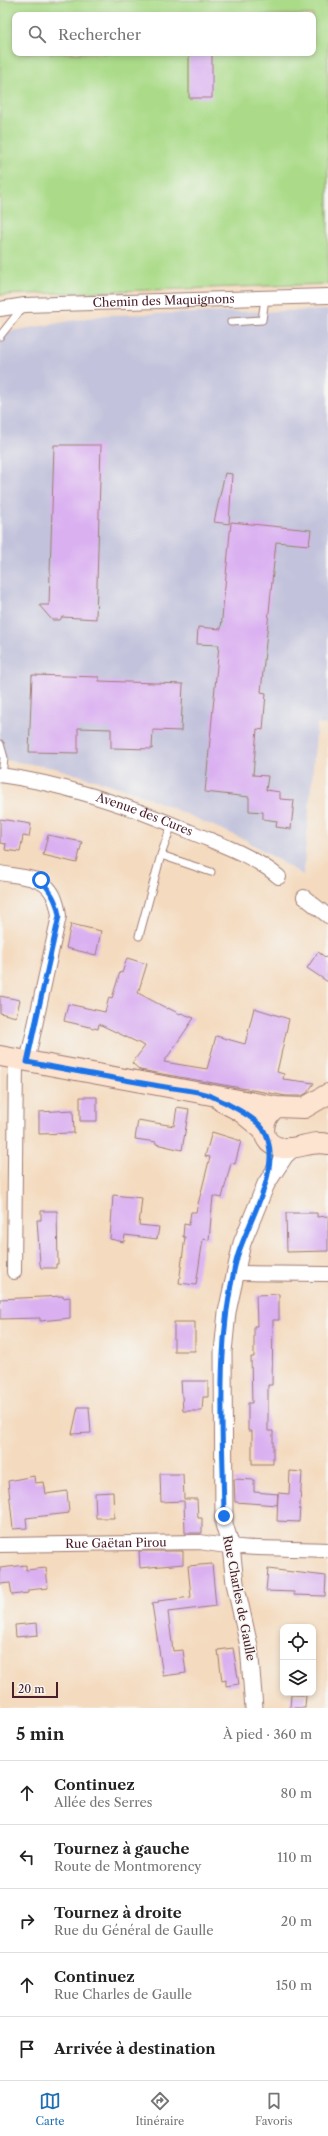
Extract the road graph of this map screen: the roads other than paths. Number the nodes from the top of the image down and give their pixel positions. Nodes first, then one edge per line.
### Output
1 (328, 296) edge
2 (265, 298) junction
3 (25, 305) junction
4 (0, 309) edge
5 (230, 322) dead end
6 (0, 336) edge
7 (0, 744) edge
8 (1, 775) edge
9 (172, 824) junction
10 (161, 855) junction
11 (211, 872) dead end
12 (0, 873) edge
13 (279, 877) dead end
14 (304, 897) dead end
15 (328, 916) edge
16 (139, 936) dead end
17 (14, 1059) edge
18 (328, 1084) edge
19 (210, 1096) junction
20 (322, 1098) edge
21 (277, 1107) junction
22 (266, 1135) junction
23 (328, 1144) edge
24 (293, 1148) junction
25 (266, 1184) junction
26 (14, 1272) dead end
27 (234, 1273) junction
28 (328, 1274) edge
29 (0, 1545) edge
30 (231, 1548) junction
31 (328, 1550) edge
32 (254, 1708) edge

1 - 2 street, Chemin des Maquignons
2 - 3 street, Chemin des Maquignons
2 - 5 lane
3 - 4 street, Chemin des Maquignons
3 - 6 lane
7 - 8 lane
8 - 9 street, Avenue des Cures
9 - 10 lane
9 - 13 street, Avenue des Cures
10 - 11 lane
10 - 16 lane
12 - 17 street
14 - 15 street
17 - 19 main road
17 - 26 street
18 - 20 street
19 - 21 main road
19 - 22 main road
20 - 21 main road
21 - 22 main road
22 - 24 main road
22 - 25 street
23 - 24 main road
24 - 25 street
25 - 27 street, Rue Charles de Gaulle
27 - 28 street
27 - 30 street, Rue Charles de Gaulle
29 - 30 street, Rue Gaëtan Pirou
30 - 31 street, Rue Gaëtan Pirou
30 - 32 street, Rue Charles de Gaulle

